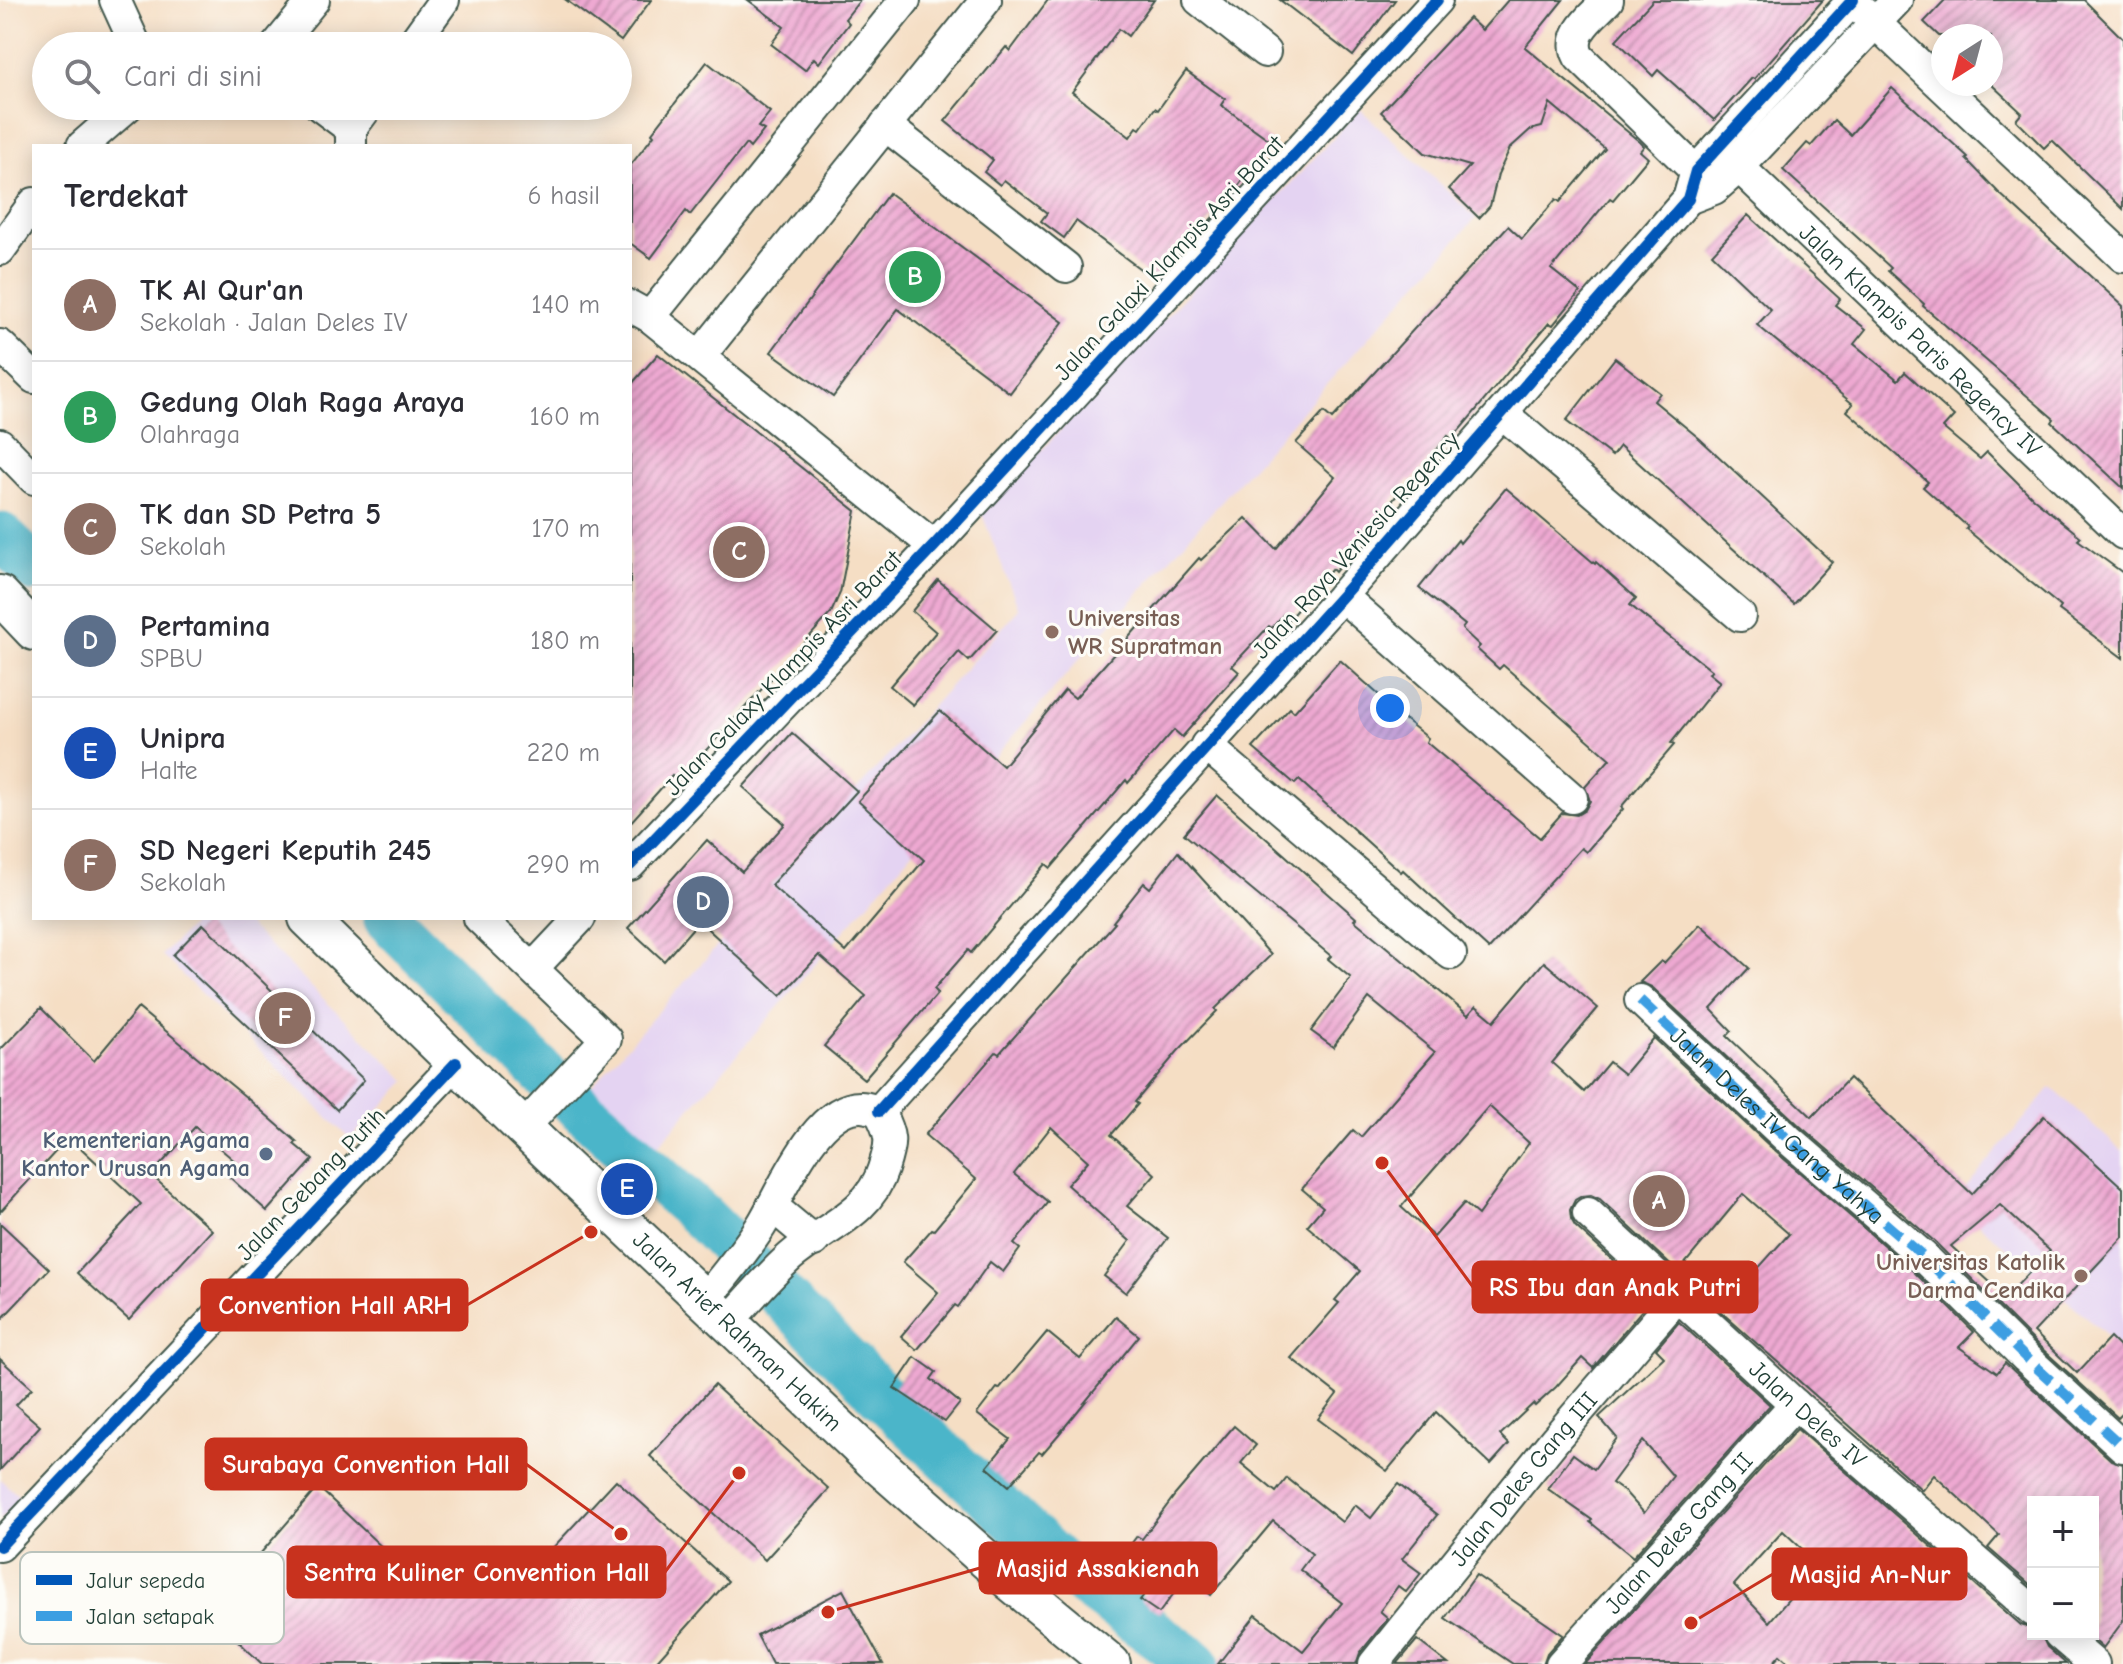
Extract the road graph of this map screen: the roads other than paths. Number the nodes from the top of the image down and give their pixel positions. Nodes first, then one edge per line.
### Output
1 (115, 0) edge
2 (314, 0) edge
3 (444, 0) edge
4 (905, 0) edge
5 (986, 0) edge
6 (1199, 0) edge
7 (1437, 0) edge
8 (1608, 0) edge
9 (1853, 0) edge
10 (1897, 0) edge
11 (1877, 23) junction
12 (130, 32) edge
13 (288, 32) edge
14 (421, 32) edge
15 (1265, 52) dead end
16 (112, 120) edge
17 (885, 125) junction
18 (84, 144) edge
19 (1728, 157) junction
20 (1699, 186) junction
21 (32, 206) edge
22 (0, 250) edge
23 (2123, 257) edge
24 (1066, 267) dead end
25 (640, 311) edge
26 (0, 345) edge
27 (700, 356) junction
28 (32, 376) edge
29 (1502, 413) junction
30 (0, 444) edge
31 (32, 477) edge
32 (2123, 534) edge
33 (934, 546) junction
34 (0, 595) edge
35 (1342, 596) junction
36 (1740, 616) dead end
37 (32, 629) edge
38 (1206, 745) junction
39 (1572, 798) dead end
40 (632, 863) edge
41 (311, 920) edge
42 (481, 920) edge
43 (578, 920) edge
44 (1451, 954) dead end
45 (533, 968) junction
46 (1640, 1000) dead end
47 (456, 1063) junction
48 (879, 1111) junction
49 (531, 1120) junction
50 (1588, 1213) dead end
51 (766, 1216) junction
52 (802, 1248) junction
53 (1678, 1296) junction
54 (716, 1312) junction
55 (1795, 1404) junction
56 (2123, 1447) edge
57 (0, 1546) edge
58 (2027, 1606) edge
59 (2066, 1640) edge
60 (1111, 1664) edge
61 (1374, 1664) edge
62 (1561, 1664) edge
63 (2094, 1664) edge

1 - 12 street
2 - 13 street
3 - 14 street
4 - 25 street
5 - 17 street
6 - 15 street
7 - 33 street, Jalan Galaxi Klampis Asri Barat
8 - 20 street
9 - 11 street
9 - 19 street, Jalan Raya Veniesia Regency
10 - 11 street, Jalan Raya Veniesia Regency
11 - 19 street, Jalan Raya Veniesia Regency
11 - 23 street
16 - 18 street
17 - 24 street
17 - 27 street
19 - 20 street, Jalan Raya Veniesia Regency
19 - 32 street, Jalan Klampis Paris Regency IV
20 - 29 street, Jalan Raya Veniesia Regency
21 - 22 street
25 - 27 street
26 - 28 street
27 - 33 street
29 - 35 street, Jalan Raya Veniesia Regency
29 - 36 street
30 - 31 street
33 - 40 street, Jalan Galaxy Klampis Asri Barat
34 - 37 main road
35 - 38 street, Jalan Raya Veniesia Regency
35 - 39 street
38 - 44 street
38 - 48 street, Jalan Raya Veniesia Regency
41 - 47 main road, Jalan Arief Rahman Hakim
42 - 45 street
43 - 45 street
45 - 49 street
46 - 56 street, Jalan Deles IV Gang Yahya
47 - 49 main road, Jalan Arief Rahman Hakim
47 - 57 street, Jalan Gebang Putih
48 - 51 street
48 - 52 street
49 - 54 main road, Jalan Arief Rahman Hakim
50 - 53 street, Jalan Deles IV
51 - 52 street
51 - 54 street
52 - 54 street
53 - 55 street, Jalan Deles IV
53 - 61 street, Jalan Deles Gang III
54 - 60 main road, Jalan Arief Rahman Hakim
55 - 58 street, Jalan Deles IV
55 - 62 street, Jalan Deles Gang II
59 - 63 street

